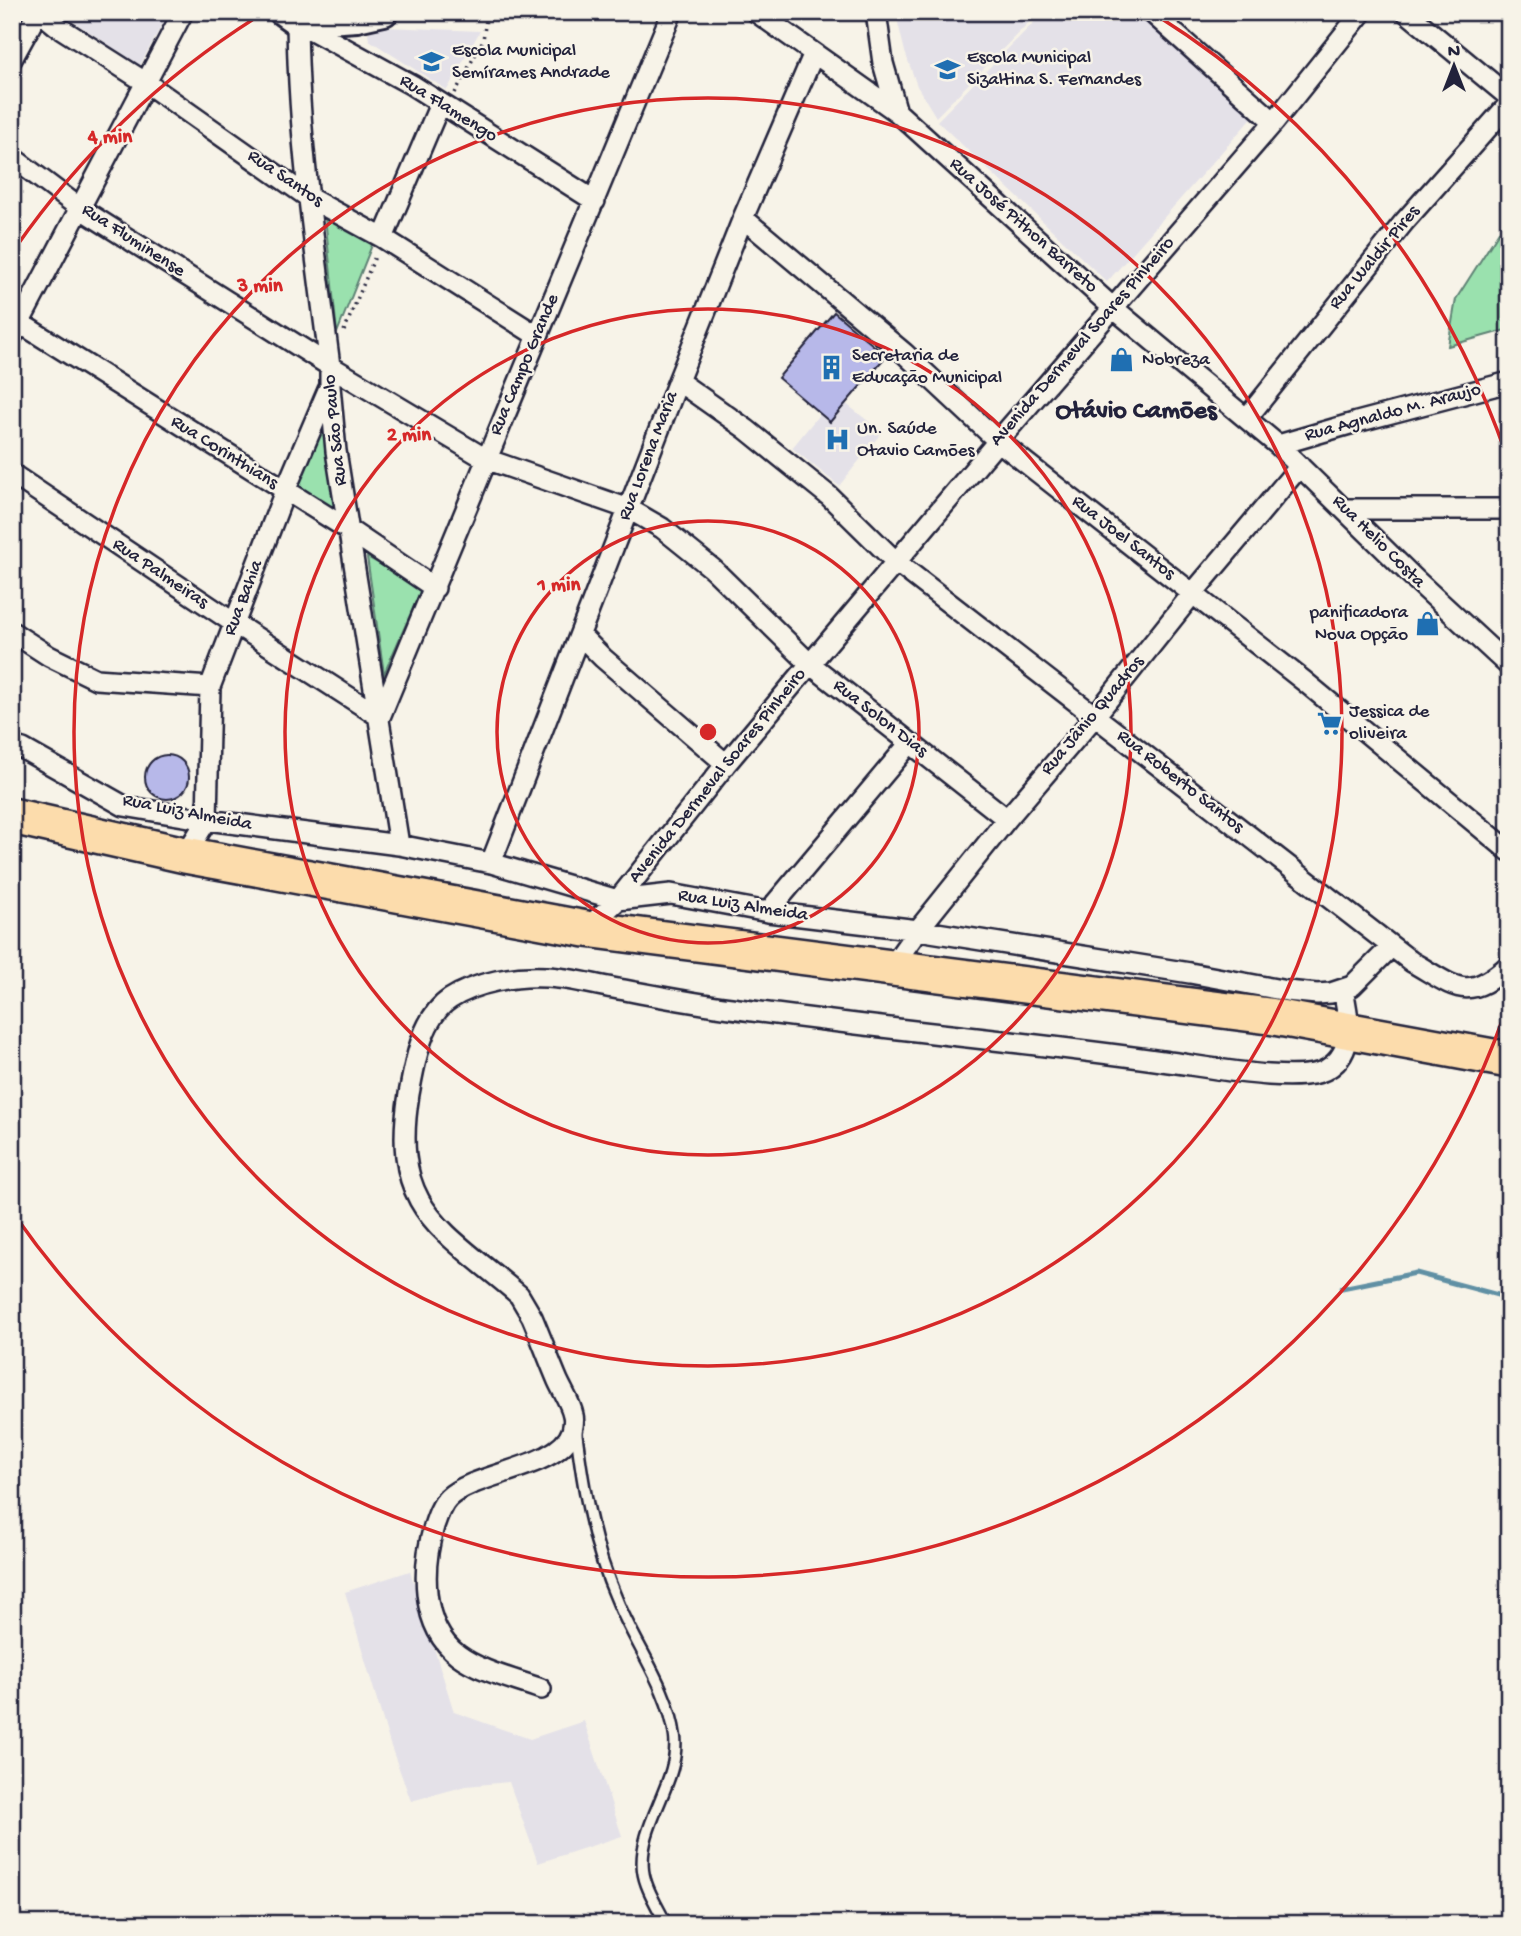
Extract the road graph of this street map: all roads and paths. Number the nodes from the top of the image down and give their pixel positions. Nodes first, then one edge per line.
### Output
1 (39, 12) edge
2 (183, 12) edge
3 (384, 12) edge
4 (487, 12) edge
5 (672, 12) edge
6 (756, 12) edge
7 (876, 12) edge
8 (1152, 12) edge
9 (1362, 12) edge
10 (1406, 12) edge
11 (292, 16) edge
12 (814, 52) junction
13 (12, 59) edge
14 (145, 82) junction
15 (1509, 97) edge
16 (440, 104) junction
17 (1509, 104) edge
18 (897, 113) junction
19 (1274, 121) junction
20 (12, 157) edge
21 (308, 197) junction
22 (595, 201) junction
23 (81, 209) junction
24 (743, 218) junction
25 (383, 238) junction
26 (1112, 307) junction
27 (15, 326) edge
28 (536, 335) junction
29 (330, 366) junction
30 (678, 381) junction
31 (1509, 382) edge
32 (330, 386) junction
33 (1247, 418) junction
34 (998, 441) junction
35 (1278, 445) junction
36 (486, 459) junction
37 (1300, 466) junction
38 (12, 474) edge
39 (285, 491) junction
40 (629, 509) junction
41 (1346, 509) junction
42 (1509, 509) edge
43 (349, 530) junction
44 (896, 562) junction
45 (435, 588) junction
46 (1193, 593) junction
47 (234, 623) junction
48 (12, 632) edge
49 (580, 635) junction
50 (810, 664) junction
51 (1509, 666) edge
52 (210, 687) junction
53 (1095, 716) junction
54 (380, 717) junction
55 (910, 743) junction
56 (12, 746) edge
57 (726, 764) junction
58 (12, 816) edge
59 (1007, 819) junction
60 (207, 820) junction
61 (399, 845) junction
62 (1509, 851) edge
63 (185, 855) junction
64 (491, 863) junction
65 (618, 900) junction
66 (768, 912) junction
67 (586, 929) junction
68 (918, 930) junction
69 (1391, 947) junction
70 (1509, 965) edge
71 (890, 969) junction
72 (1343, 990) junction
73 (1350, 1029) junction
74 (1509, 1060) edge
75 (574, 1416) junction
76 (541, 1689) dead end
77 (666, 1924) edge

1 - 13 street
1 - 14 street, Rua Santos
2 - 14 street
3 - 11 street
4 - 16 path
5 - 22 street, Rua Campo Grande
6 - 12 street, Rua José Pithon Barreto
7 - 18 street
8 - 19 street
9 - 19 street, Avenida Dermeval Soares Pinheiro
10 - 15 street
11 - 16 street, Rua Flamengo
11 - 21 street, Rua São Paulo
12 - 18 street, Rua José Pithon Barreto
12 - 24 street, Rua Lorena Maria
14 - 21 street, Rua Santos
14 - 23 street
16 - 22 street, Rua Flamengo
16 - 25 street
17 - 33 street, Rua Waldir Pires
18 - 26 street, Rua José Pithon Barreto
19 - 26 street, Avenida Dermeval Soares Pinheiro
20 - 23 street, Rua Fluminense
21 - 25 street, Rua Santos
21 - 29 street, Rua São Paulo
22 - 28 street, Rua Campo Grande
23 - 27 street
23 - 29 street, Rua Fluminense
24 - 30 street, Rua Lorena Maria
24 - 34 street, Rua Joel Santos
25 - 28 street, Rua Santos
25 - 29 path
26 - 33 street, Rua José Pithon Barreto
26 - 34 street, Avenida Dermeval Soares Pinheiro
27 - 39 street, Rua Corinthians
28 - 36 street, Rua Campo Grande
29 - 32 street, Rua São Paulo
29 - 36 street, Rua Fluminense
30 - 40 street, Rua Lorena Maria
30 - 44 street, Rua Roberto Santos
31 - 35 street, Rua Agnaldo M. Araujo
32 - 39 street, Rua Bahia
32 - 43 street, Rua São Paulo
33 - 35 street, Rua Helio Costa
34 - 44 street, Avenida Dermeval Soares Pinheiro
34 - 46 street, Rua Joel Santos
35 - 37 street, Rua Helio Costa
36 - 40 street, Rua Fluminense
36 - 45 street, Rua Campo Grande
37 - 41 street, Rua Helio Costa
37 - 46 street, Rua Jânio Quadros
38 - 47 street, Rua Palmeiras
39 - 43 street, Rua Corinthians
39 - 47 street, Rua Bahia
40 - 49 street, Rua Lorena Maria
40 - 50 street, Rua Solon Dias
41 - 42 street
41 - 51 street, Rua Helio Costa
43 - 45 street, Rua Corinthians
43 - 54 street, Rua São Paulo
44 - 50 street, Avenida Dermeval Soares Pinheiro
44 - 53 street, Rua Roberto Santos
45 - 54 street, Rua Campo Grande
46 - 53 street, Rua Jânio Quadros
46 - 62 street, Rua Joel Santos
47 - 52 street, Rua Bahia
47 - 54 street, Rua Palmeiras
48 - 52 street
49 - 57 street
49 - 64 street, Rua Lorena Maria
50 - 55 street, Rua Solon Dias
50 - 57 street, Avenida Dermeval Soares Pinheiro
52 - 60 street, Rua Bahia
53 - 59 street, Rua Jânio Quadros
53 - 69 street, Rua Roberto Santos
54 - 61 street, Rua São Paulo
55 - 59 street, Rua Solon Dias
55 - 66 street
56 - 60 street, Rua Luiz Almeida
57 - 65 street, Avenida Dermeval Soares Pinheiro
58 - 63 highway
59 - 68 street, Rua Jânio Quadros
60 - 61 street, Rua Luiz Almeida
60 - 63 street
61 - 64 street, Rua Luiz Almeida
63 - 67 highway
64 - 65 street, Rua Luiz Almeida
65 - 66 street, Rua Luiz Almeida
65 - 67 street, Avenida Dermeval Soares Pinheiro
66 - 68 street, Rua Luiz Almeida
67 - 71 highway
68 - 71 street, Rua Jânio Quadros
68 - 72 street, Rua Luiz Almeida
69 - 70 street, Rua Roberto Santos
69 - 72 street
71 - 73 highway
72 - 73 street
73 - 74 highway
73 - 75 street
75 - 76 street
75 - 77 lane

